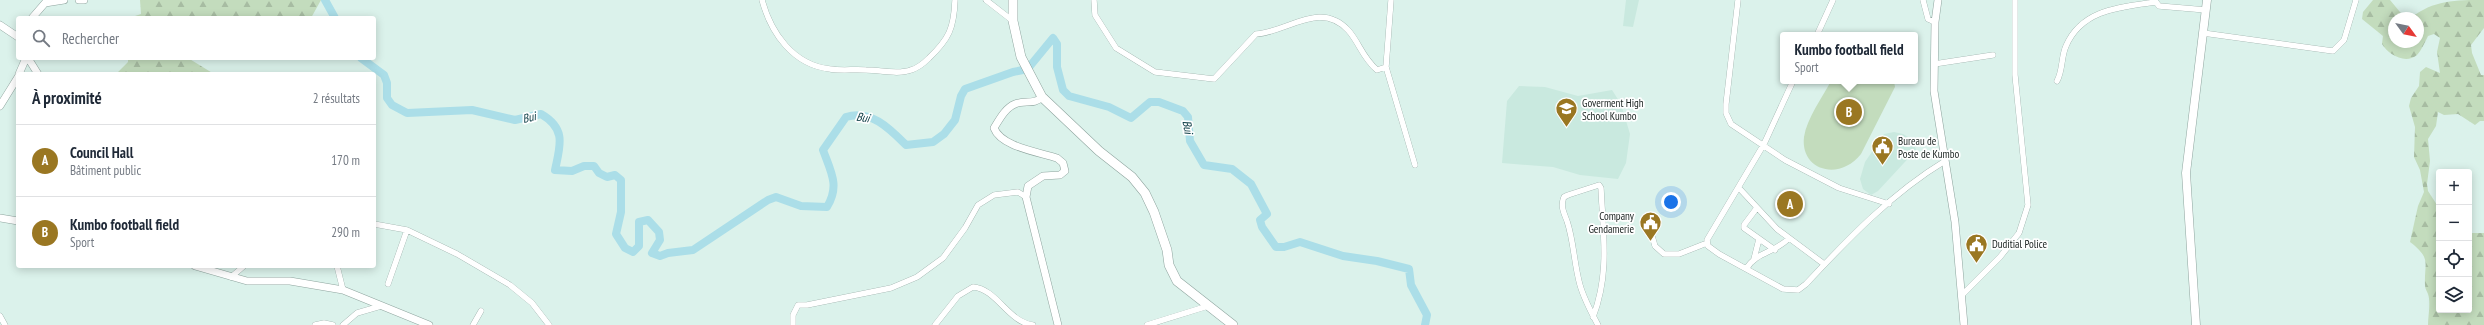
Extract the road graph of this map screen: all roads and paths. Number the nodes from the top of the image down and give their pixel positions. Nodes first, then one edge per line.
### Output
1 (64, 0) edge
2 (79, 0) edge
3 (84, 0) edge
4 (762, 0) edge
5 (955, 0) edge
6 (986, 0) edge
7 (1013, 0) edge
8 (1094, 0) edge
9 (1392, 0) edge
10 (1738, 0) edge
11 (1833, 0) edge
12 (1923, 0) edge
13 (1938, 0) edge
14 (2015, 0) edge
15 (2207, 0) edge
16 (2356, 0) edge
17 (43, 1) edge
18 (2158, 3) edge
19 (2206, 10) junction
20 (33, 16) edge
21 (1013, 21) junction
22 (1935, 22) junction
23 (0, 25) edge
24 (1818, 32) edge
25 (2203, 33) junction
26 (16, 36) edge
27 (1993, 55) dead end
28 (26, 60) edge
29 (28, 60) edge
30 (1934, 64) junction
31 (1386, 68) junction
32 (20, 72) edge
33 (37, 72) edge
34 (16, 80) edge
35 (2057, 81) dead end
36 (1792, 84) edge
37 (1042, 97) junction
38 (0, 106) edge
39 (1764, 144) junction
40 (1946, 161) junction
41 (1415, 165) dead end
42 (1028, 186) junction
43 (1739, 188) junction
44 (1018, 192) junction
45 (1026, 197) junction
46 (1889, 204) junction
47 (1756, 209) junction
48 (0, 218) edge
49 (16, 221) edge
50 (376, 224) edge
51 (1650, 229) dead end
52 (407, 230) junction
53 (1759, 239) junction
54 (1788, 239) junction
55 (1707, 243) junction
56 (1775, 250) junction
57 (1754, 259) junction
58 (1824, 264) junction
59 (202, 268) edge
60 (242, 268) edge
61 (338, 268) edge
62 (1747, 268) junction
63 (231, 277) junction
64 (388, 284) dead end
65 (343, 290) junction
66 (1962, 296) junction
67 (381, 306) junction
68 (1208, 306) junction
69 (481, 311) dead end
70 (0, 316) edge
71 (1594, 317) junction
72 (5, 325) edge
73 (315, 325) edge
74 (333, 325) edge
75 (342, 325) edge
76 (429, 325) edge
77 (473, 325) edge
78 (549, 325) edge
79 (794, 325) edge
80 (935, 325) edge
81 (1033, 325) edge
82 (1058, 325) edge
83 (1147, 325) edge
84 (1232, 325) edge
85 (1598, 325) edge
86 (1964, 325) edge
87 (2196, 325) edge

1 - 17 street
2 - 3 street
4 - 5 street
6 - 21 street
7 - 21 highway
8 - 31 street
9 - 31 street
10 - 39 street
11 - 24 street
12 - 22 street
13 - 22 street
14 - 66 street
15 - 19 main road
16 - 25 street
17 - 20 street
18 - 19 street
18 - 35 street
19 - 25 main road
21 - 37 highway
22 - 30 street
23 - 26 street
25 - 87 main road
27 - 30 street
28 - 32 street
29 - 33 street
30 - 40 street
31 - 41 street
34 - 38 street
36 - 39 street
37 - 42 street
37 - 68 highway
39 - 43 street
39 - 46 street
40 - 46 street
40 - 66 street
42 - 44 street
42 - 45 street
43 - 47 street
43 - 55 street
44 - 45 street
44 - 79 street
45 - 82 street
46 - 58 street
47 - 53 street
47 - 54 street
48 - 49 street
50 - 52 street
51 - 55 street
52 - 64 street
52 - 78 street
53 - 56 street
53 - 57 street
54 - 56 street
54 - 58 street
55 - 62 street
56 - 57 street
57 - 62 street
58 - 62 street
59 - 63 street
60 - 63 street
61 - 65 street
63 - 65 street
65 - 67 street
66 - 86 street
67 - 75 street
67 - 76 street
68 - 83 street
68 - 84 highway
69 - 77 street
70 - 72 street
71 - 71 street
71 - 85 street
73 - 74 street
80 - 81 street

